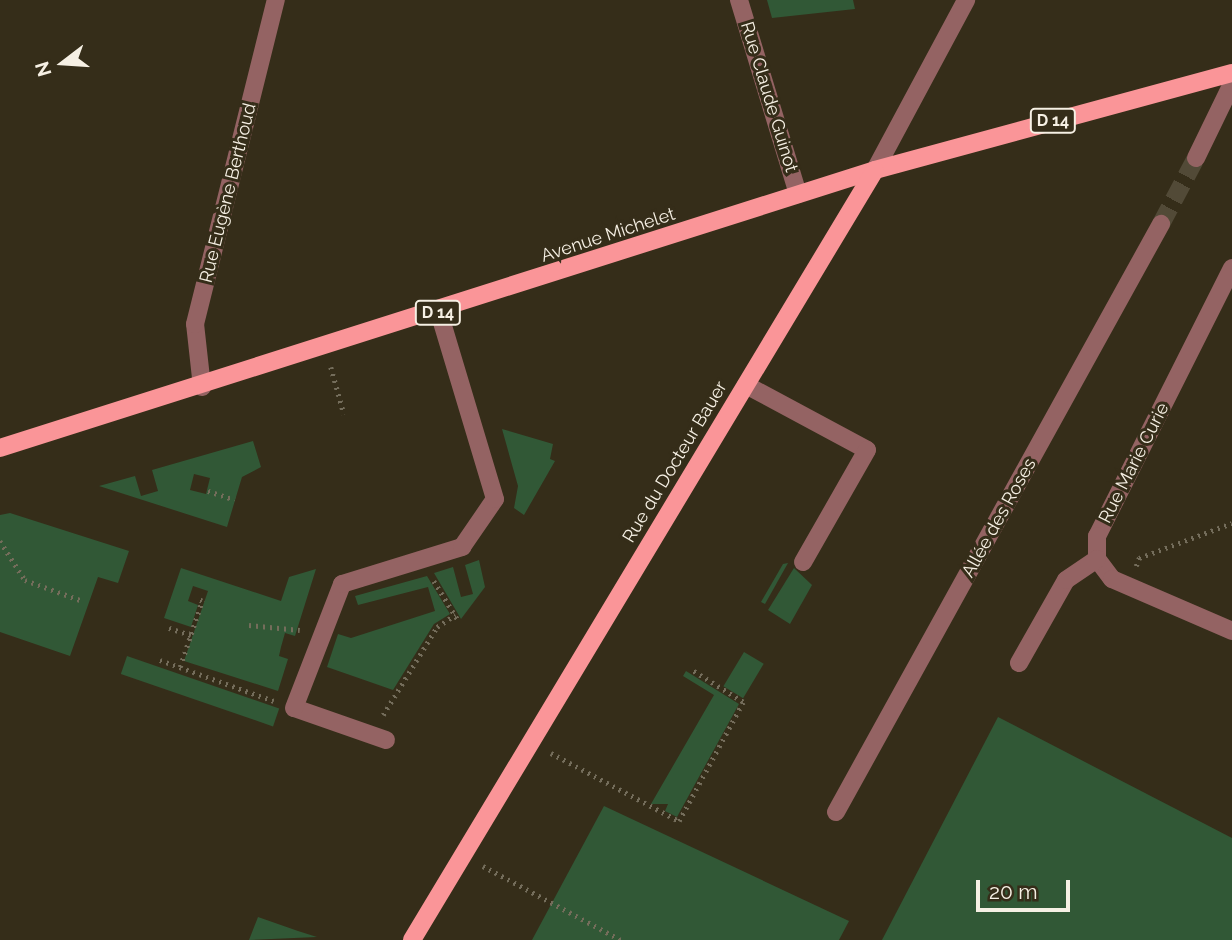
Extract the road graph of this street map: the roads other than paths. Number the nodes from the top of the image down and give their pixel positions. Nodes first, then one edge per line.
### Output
1 (276, 0) edge
2 (739, 0) edge
3 (966, 0) edge
4 (1232, 73) edge
5 (1232, 84) edge
6 (1196, 158) tunnel mouth
7 (874, 170) junction
8 (798, 194) junction
9 (1161, 223) tunnel mouth
10 (1232, 268) edge
11 (439, 312) junction
12 (746, 385) junction
13 (202, 387) junction
14 (0, 448) edge
15 (1097, 559) junction
16 (803, 562) dead end
17 (1232, 631) edge
18 (1019, 663) dead end
19 (378, 738) road end
20 (836, 812) dead end
21 (412, 940) edge

1 - 13 street, Rue Eugène Berthoud
2 - 8 street, Rue Claude Guinot
3 - 7 street, Rue du Docteur Bauer
4 - 7 main road, Avenue Michelet / D 14
5 - 6 street
7 - 8 main road, Avenue Michelet / D 14
7 - 12 main road, Rue du Docteur Bauer
8 - 11 main road, Avenue Michelet / D 14
9 - 20 street, Allée des Roses
10 - 15 street, Rue Marie Curie
11 - 13 main road, Avenue Michelet / D 14
11 - 19 street
12 - 16 street
12 - 21 main road, Rue du Docteur Bauer
13 - 14 main road, Avenue Michelet / D 14
15 - 17 street
15 - 18 street

